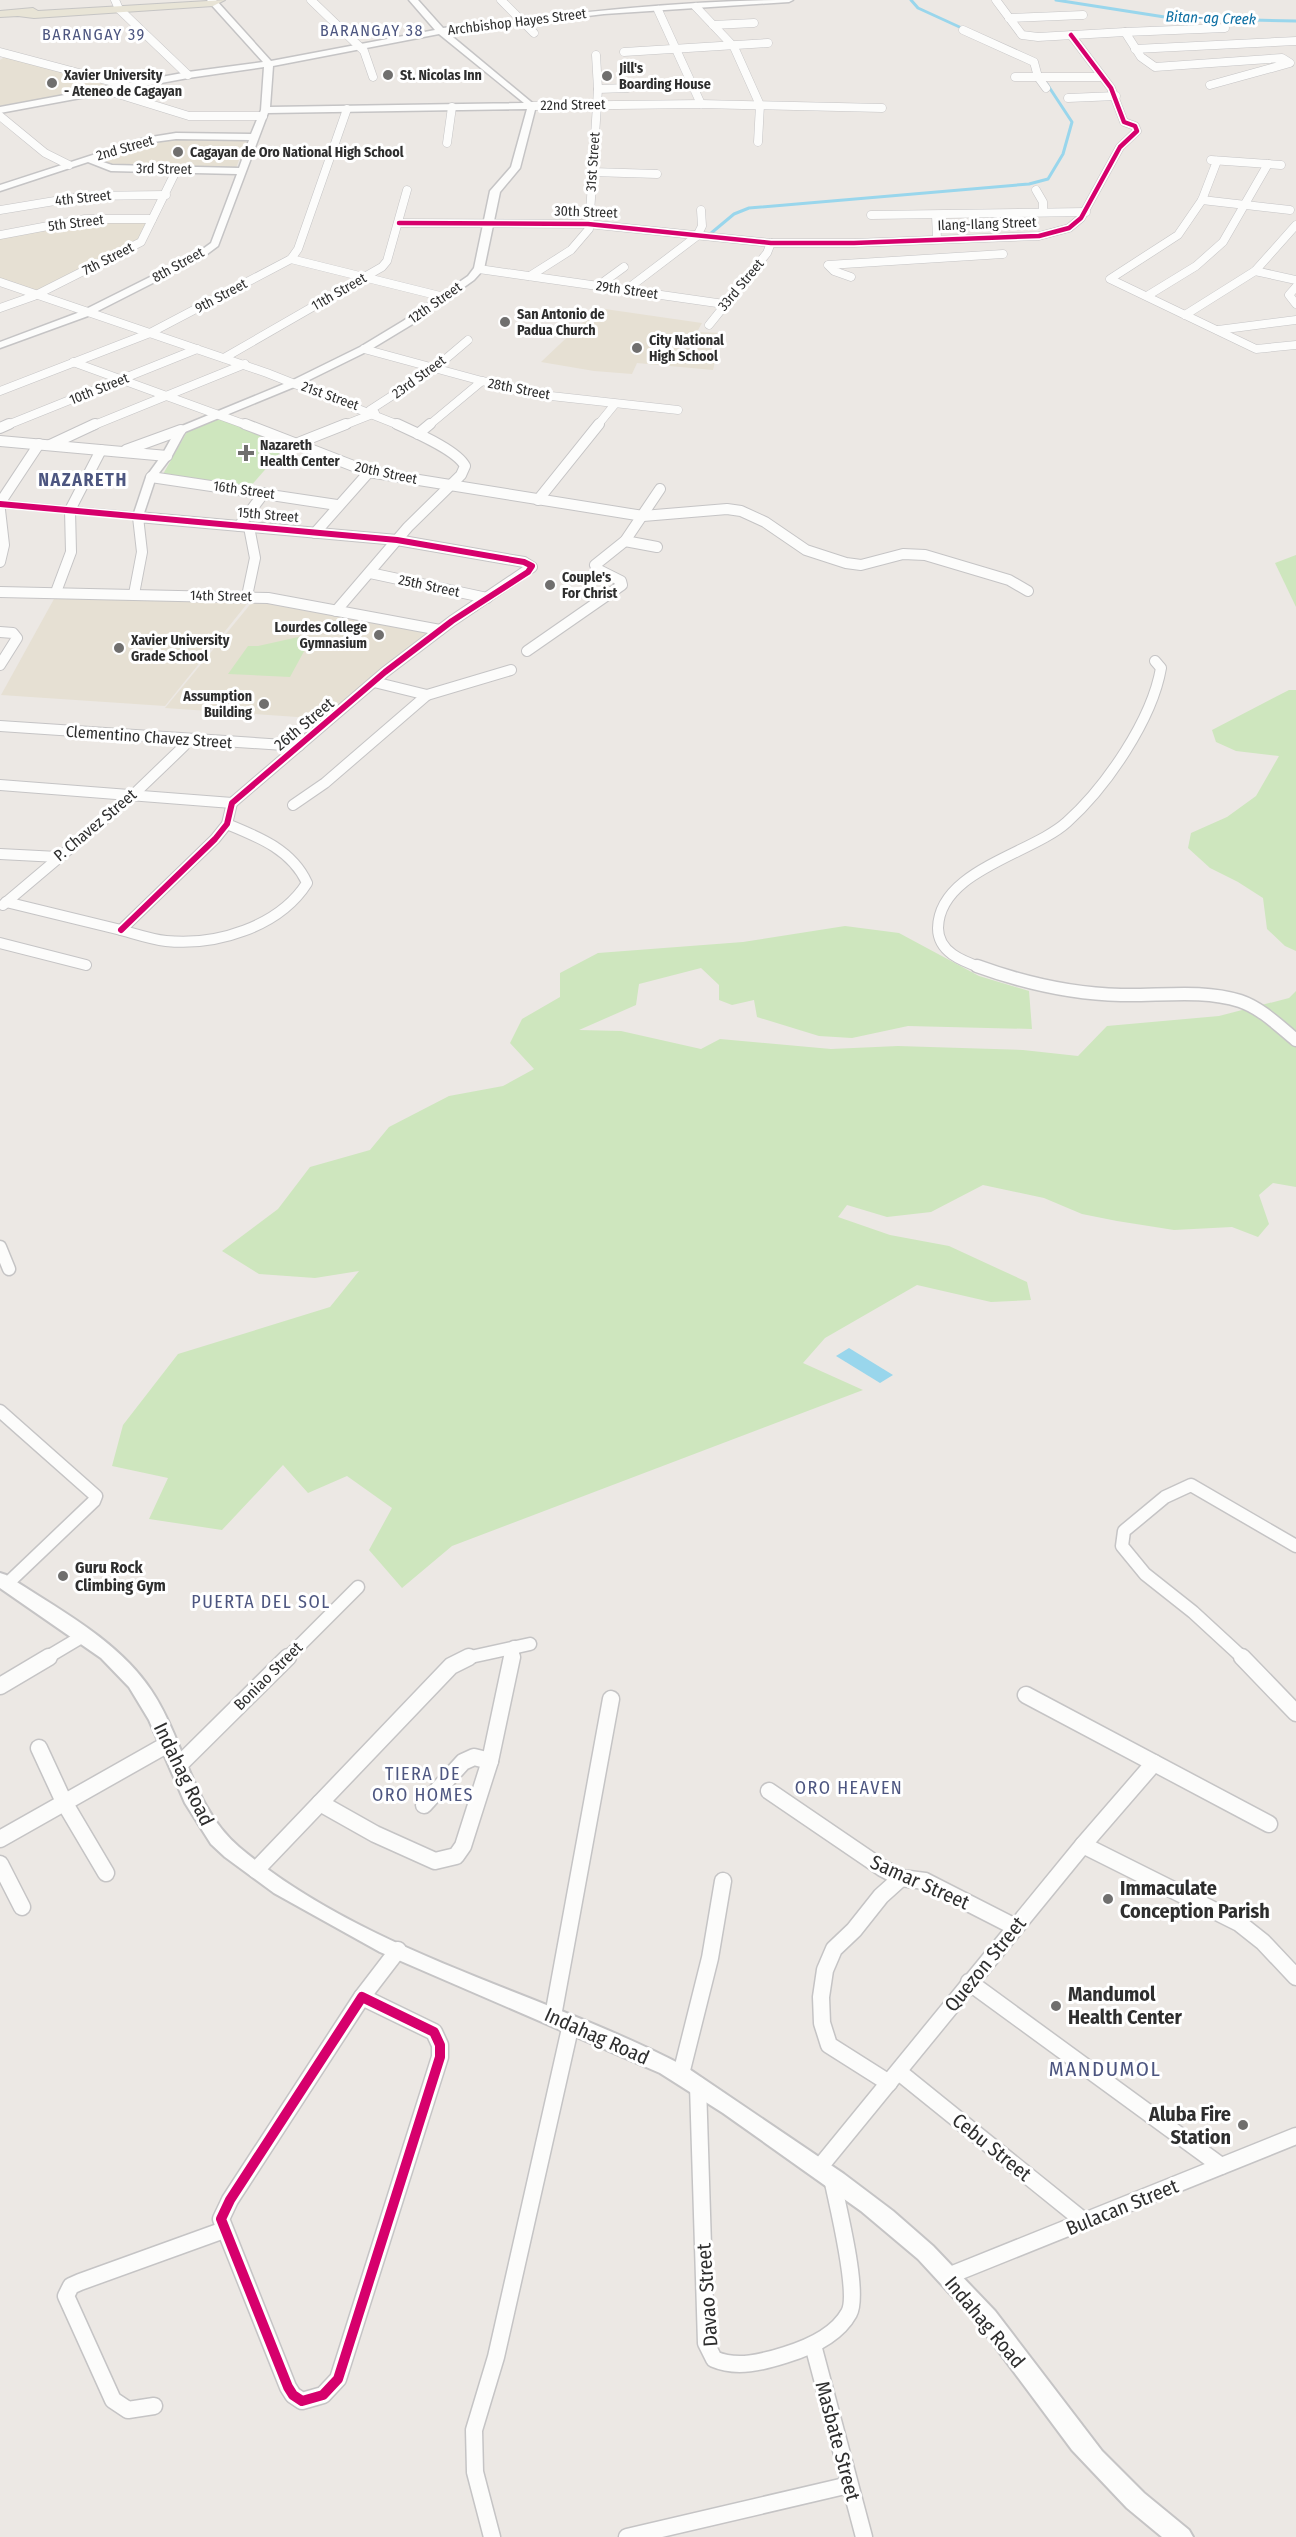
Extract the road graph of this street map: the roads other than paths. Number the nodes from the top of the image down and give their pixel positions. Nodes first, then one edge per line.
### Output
1 (184, 0) edge
2 (311, 0) edge
3 (413, 0) edge
4 (501, 0) edge
5 (591, 0) edge
6 (789, 0) edge
7 (996, 0) edge
8 (215, 1) edge
9 (116, 5) edge
10 (696, 7) junction
11 (658, 10) junction
12 (604, 12) junction
13 (0, 14) edge
14 (1083, 15) dead end
15 (1009, 18) junction
16 (521, 20) junction
17 (754, 23) dead end
18 (713, 25) junction
19 (1225, 28) dead end
20 (963, 30) dead end
21 (441, 31) junction
22 (1125, 32) junction
23 (534, 33) dead end
24 (1071, 35) junction
25 (1296, 40) edge
26 (768, 43) dead end
27 (359, 46) junction
28 (734, 47) junction
29 (1135, 49) junction
30 (678, 50) junction
31 (0, 52) edge
32 (624, 52) dead end
33 (596, 55) dead end
34 (269, 64) junction
35 (188, 75) junction
36 (373, 77) dead end
37 (1015, 77) dead end
38 (1039, 77) junction
39 (1102, 77) junction
40 (1210, 85) dead end
41 (128, 86) junction
42 (628, 88) dead end
43 (1046, 88) dead end
44 (598, 89) junction
45 (105, 90) junction
46 (1116, 96) junction
47 (1068, 98) dead end
48 (701, 104) junction
49 (596, 105) junction
50 (760, 105) junction
51 (532, 106) junction
52 (452, 107) junction
53 (882, 108) dead end
54 (347, 109) junction
55 (0, 110) edge
56 (264, 113) junction
57 (0, 116) edge
58 (255, 137) junction
59 (758, 142) dead end
60 (447, 143) dead end
61 (87, 159) junction
62 (1268, 164) junction
63 (69, 165) junction
64 (1281, 165) dead end
65 (177, 169) junction
66 (243, 171) junction
67 (592, 172) junction
68 (657, 174) dead end
69 (0, 188) edge
70 (407, 190) dead end
71 (1036, 190) dead end
72 (166, 195) junction
73 (1202, 200) junction
74 (1247, 205) junction
75 (0, 210) edge
76 (701, 210) dead end
77 (1294, 211) edge
78 (1043, 212) junction
79 (1086, 212) junction
80 (871, 215) dead end
81 (936, 215) junction
82 (152, 219) junction
83 (399, 223) junction
84 (490, 223) junction
85 (588, 224) junction
86 (1295, 228) edge
87 (0, 235) edge
88 (697, 236) junction
89 (937, 239) junction
90 (893, 241) junction
91 (771, 243) junction
92 (1003, 254) dead end
93 (291, 260) junction
94 (903, 261) junction
95 (624, 267) dead end
96 (479, 269) junction
97 (1255, 271) junction
98 (530, 276) junction
99 (851, 277) dead end
100 (364, 278) junction
101 (1296, 280) edge
102 (0, 282) edge
103 (598, 286) junction
104 (1296, 287) edge
105 (626, 291) junction
106 (34, 296) junction
107 (1147, 296) junction
108 (444, 297) junction
109 (724, 304) junction
110 (1296, 304) edge
111 (0, 308) edge
112 (84, 314) junction
113 (1185, 315) junction
114 (1296, 320) edge
115 (709, 326) dead end
116 (1217, 330) junction
117 (150, 333) junction
118 (468, 340) dead end
119 (0, 345) edge
120 (1296, 345) edge
121 (197, 349) junction
122 (364, 349) junction
123 (224, 358) junction
124 (73, 362) junction
125 (245, 364) junction
126 (435, 368) junction
127 (120, 380) junction
128 (482, 381) junction
129 (295, 383) junction
130 (0, 391) edge
131 (168, 397) junction
132 (615, 404) junction
133 (678, 410) dead end
134 (372, 412) junction
135 (221, 414) junction
136 (0, 428) edge
137 (181, 430) junction
138 (418, 434) junction
139 (0, 441) edge
140 (39, 444) junction
141 (50, 445) junction
142 (294, 445) junction
143 (101, 450) junction
144 (122, 452) junction
145 (167, 456) junction
146 (369, 472) junction
147 (151, 477) junction
148 (451, 486) junction
149 (660, 489) dead end
150 (264, 493) junction
151 (538, 500) junction
152 (0, 503) edge
153 (337, 505) junction
154 (0, 510) edge
155 (70, 510) junction
156 (643, 516) junction
157 (138, 517) junction
158 (244, 527) junction
159 (315, 533) junction
160 (397, 540) junction
161 (625, 541) junction
162 (657, 548) dead end
163 (0, 562) edge
164 (532, 566) joint
165 (370, 573) junction
166 (1028, 591) dead end
167 (0, 592) edge
168 (56, 592) junction
169 (134, 594) junction
170 (247, 596) junction
171 (487, 598) junction
172 (336, 611) junction
173 (440, 630) junction
174 (0, 632) edge
175 (527, 651) dead end
176 (1155, 661) dead end
177 (0, 665) edge
178 (511, 670) dead end
179 (374, 682) junction
180 (427, 695) junction
181 (0, 726) edge
182 (187, 740) junction
183 (299, 747) junction
184 (0, 785) edge
185 (132, 796) junction
186 (232, 803) junction
187 (293, 805) dead end
188 (227, 824) junction
189 (0, 854) edge
190 (58, 856) junction
191 (3, 905) edge
192 (121, 930) junction
193 (0, 943) edge
194 (86, 965) dead end
195 (1296, 1040) edge
196 (0, 1247) edge
197 (9, 1269) dead end
198 (0, 1411) edge
199 (1296, 1546) edge
200 (4, 1581) edge
201 (358, 1587) dead end
202 (83, 1636) junction
203 (530, 1644) dead end
204 (514, 1647) junction
205 (0, 1686) edge
206 (1026, 1695) dead end
207 (611, 1699) dead end
208 (1296, 1713) edge
209 (168, 1744) junction
210 (39, 1748) dead end
211 (490, 1761) junction
212 (1154, 1763) junction
213 (179, 1765) junction
214 (769, 1791) dead end
215 (63, 1802) junction
216 (320, 1803) junction
217 (424, 1805) dead end
218 (1269, 1824) dead end
219 (0, 1839) edge
220 (1083, 1845) junction
221 (0, 1864) edge
222 (256, 1870) junction
223 (106, 1873) dead end
224 (901, 1878) junction
225 (723, 1881) dead end
226 (22, 1907) dead end
227 (1015, 1927) junction
228 (398, 1950) junction
229 (1296, 1977) edge
230 (969, 1982) junction
231 (362, 1996) junction
232 (562, 2020) junction
233 (894, 2077) junction
234 (690, 2080) junction
235 (1296, 2136) edge
236 (1221, 2166) junction
237 (826, 2173) junction
238 (1084, 2222) junction
239 (224, 2230) junction
240 (948, 2276) junction
241 (813, 2345) junction
242 (154, 2406) dead end
243 (849, 2485) junction
244 (492, 2537) edge
245 (627, 2537) edge
246 (864, 2537) edge
247 (1181, 2537) edge

1 - 9 main road
2 - 27 street
3 - 21 street
4 - 16 street
5 - 12 street
6 - 10 street, Archbishop Hayes Street
7 - 15 street
8 - 9 main road
8 - 34 street
9 - 13 main road
9 - 35 street
10 - 11 street, Archbishop Hayes Street
10 - 18 street
11 - 12 street, Archbishop Hayes Street
11 - 30 street
12 - 16 street, Archbishop Hayes Street
14 - 15 street
15 - 24 street
16 - 21 street, Archbishop Hayes Street
16 - 23 street
17 - 18 street
18 - 28 street
19 - 22 street
20 - 38 street
21 - 27 street, Archbishop Hayes Street
21 - 51 street
22 - 24 street
22 - 29 street
24 - 39 street, Ilang-Ilang Street
25 - 29 street
26 - 28 street
27 - 34 street, Archbishop Hayes Street
27 - 36 street
28 - 30 street
28 - 50 street
29 - 40 street
30 - 32 street
30 - 48 street
31 - 41 street
33 - 44 street, 31st Street
34 - 35 street, Archbishop Hayes Street
34 - 56 street, 8th Street
35 - 41 street, Archbishop Hayes Street
37 - 38 street
38 - 39 street
38 - 43 street
39 - 46 street, Ilang-Ilang Street
41 - 45 street, Archbishop Hayes Street
42 - 44 street
44 - 49 street, 31st Street
45 - 55 street, Archbishop Hayes Street
45 - 56 street
46 - 47 street
46 - 79 street, Ilang-Ilang Street
48 - 49 street, 22nd Street
48 - 50 street, 22nd Street
49 - 51 street, 22nd Street
49 - 67 street, 31st Street
50 - 53 street, 22nd Street
50 - 59 street
51 - 52 street, 22nd Street
51 - 84 street
52 - 54 street, 22nd Street
52 - 60 street
54 - 56 street, 22nd Street
54 - 93 street
56 - 58 street, 8th Street
57 - 63 street
58 - 61 street, 2nd Street
58 - 66 street, 8th Street
61 - 63 street, 2nd Street
61 - 65 street, 3rd Street
62 - 64 street
62 - 73 street
62 - 74 street
63 - 69 street, 2nd Street
65 - 66 street, 3rd Street
65 - 72 street, 7th Street
66 - 112 street, 8th Street
67 - 68 street
67 - 85 street, 31st Street
70 - 83 street, 11th Street
71 - 78 street
72 - 75 street, 4th Street
72 - 82 street, 7th Street
73 - 74 street
73 - 107 street
74 - 77 street
74 - 107 street
76 - 88 street
78 - 79 street
78 - 81 street
79 - 89 street, Ilang-Ilang Street
80 - 81 street
81 - 89 street
82 - 87 street, 5th Street
82 - 106 street, 7th Street
83 - 84 street, 30th Street
83 - 100 street, 11th Street
84 - 85 street, 30th Street
84 - 96 street
85 - 88 street, 30th Street
85 - 98 street
86 - 97 street
88 - 91 street, 30th Street
88 - 105 street
89 - 90 street, Ilang-Ilang Street
90 - 91 street, Ilang-Ilang Street
90 - 94 street
91 - 109 street, 33rd Street
92 - 94 street
93 - 100 street
93 - 117 street, 9th Street
94 - 99 street
95 - 103 street
96 - 98 street, 29th Street
96 - 108 street, 12th Street
97 - 101 street
97 - 113 street
98 - 103 street, 29th Street
100 - 108 street
100 - 123 street, 11th Street
102 - 106 street, 21st Street
103 - 105 street, 29th Street
104 - 110 street
105 - 109 street, 29th Street
106 - 111 street, 7th Street
106 - 112 street, 21st Street
107 - 113 street
108 - 122 street, 12th Street
109 - 115 street, 33rd Street
112 - 117 street, 21st Street
112 - 119 street, 8th Street
113 - 116 street
114 - 116 street
116 - 120 street
117 - 121 street, 21st Street
117 - 124 street, 9th Street
118 - 126 street, 23rd Street
121 - 123 street, 21st Street
121 - 127 street, 10th Street
122 - 126 street, 28th Street
122 - 129 street, 12th Street
123 - 125 street, 21st Street
124 - 127 street, 20th Street
124 - 130 street, 9th Street
125 - 129 street, 21st Street
125 - 131 street
126 - 128 street, 28th Street
126 - 134 street, 23rd Street
127 - 131 street, 20th Street
127 - 136 street, 10th Street
128 - 132 street, 28th Street
128 - 138 street
129 - 134 street, 21st Street
129 - 135 street, 12th Street
131 - 135 street, 20th Street
131 - 141 street
132 - 133 street, 28th Street
132 - 151 street
134 - 138 street, 21st Street
134 - 142 street, 23rd Street
135 - 137 street, 12th Street
135 - 142 street, 20th Street
137 - 144 street, 12th Street
137 - 145 street
138 - 148 street, 21st Street
139 - 140 street
140 - 141 street
140 - 152 street
141 - 143 street
142 - 146 street, 20th Street
143 - 144 street
143 - 155 street
144 - 145 street
145 - 147 street
146 - 148 street, 20th Street
146 - 153 street
147 - 150 street, 16th Street
147 - 157 street
148 - 151 street, 20th Street
148 - 160 street, 21st Street
149 - 156 street
150 - 153 street, 16th Street
150 - 158 street
151 - 156 street, 20th Street
152 - 155 street, 15th Street
153 - 159 street
154 - 163 street
155 - 157 street, 15th Street
155 - 168 street
156 - 161 street
156 - 166 street, 20th Street
157 - 158 street, 15th Street
157 - 169 street
158 - 159 street, 15th Street
158 - 170 street
159 - 160 street, 15th Street
160 - 164 street, 15th Street
160 - 165 street, 21st Street
161 - 162 street
161 - 175 street
164 - 171 street, 26th Street
165 - 171 street, 25th Street
165 - 172 street, 21st Street
167 - 168 street, 14th Street
168 - 169 street, 14th Street
169 - 170 street, 14th Street
170 - 172 street, 14th Street
171 - 173 street, 26th Street
172 - 173 street, 14th Street
173 - 179 street, 26th Street
174 - 177 street
176 - 195 street
178 - 180 street
179 - 180 street
179 - 183 street, 26th Street
180 - 187 street
181 - 182 street, Clementino Chavez Street
182 - 183 street, Clementino Chavez Street
182 - 185 street, P. Chavez Street
183 - 186 street, 26th Street
184 - 185 street
185 - 186 street
185 - 190 street, P. Chavez Street
186 - 188 street
188 - 192 street
188 - 192 street
189 - 190 street
190 - 191 street, P. Chavez Street
191 - 192 street
193 - 194 street
196 - 197 street
198 - 200 street
199 - 208 street
200 - 202 main road, Indahag Road
201 - 213 street, Boniao Street
202 - 205 street
202 - 209 main road, Indahag Road
203 - 204 street
204 - 211 street
204 - 216 street
206 - 212 street
207 - 232 street
209 - 213 main road, Indahag Road
209 - 215 street
210 - 215 street
211 - 216 street
211 - 217 street
212 - 218 street
212 - 220 street, Quezon Street
213 - 222 main road, Indahag Road
214 - 224 street, Samar Street
215 - 219 street
215 - 223 street
216 - 222 street
220 - 227 street, Quezon Street
220 - 229 street
221 - 226 street
222 - 228 main road, Indahag Road
224 - 227 street, Samar Street
224 - 233 street, Cebu Street
225 - 234 street
227 - 230 street, Quezon Street
228 - 231 street
228 - 232 main road, Indahag Road
230 - 233 street, Quezon Street
230 - 236 street
231 - 239 street
231 - 239 street
232 - 234 main road, Indahag Road
232 - 244 street
233 - 237 street, Quezon Street
233 - 238 street, Cebu Street
234 - 237 main road, Indahag Road
234 - 241 street, Davao Street
235 - 236 street, Bulacan Street
236 - 238 street, Bulacan Street
237 - 240 main road, Indahag Road
237 - 241 street, Davao Street
238 - 240 street, Bulacan Street
239 - 242 street
240 - 247 main road, Indahag Road
241 - 243 street, Masbate Street
243 - 245 street
243 - 246 street, Masbate Street

